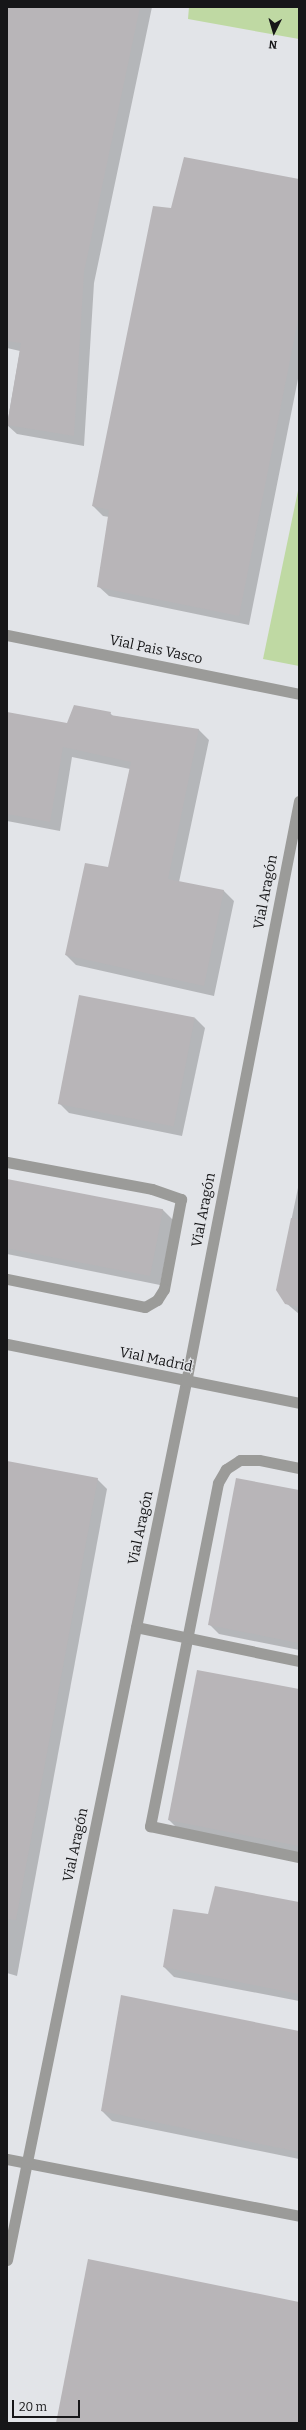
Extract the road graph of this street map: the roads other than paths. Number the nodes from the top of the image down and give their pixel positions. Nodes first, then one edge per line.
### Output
1 (7, 635) edge
2 (299, 694) edge
3 (299, 801) edge
4 (7, 1162) edge
5 (7, 1279) edge
6 (7, 1344) edge
7 (186, 1382) junction
8 (299, 1403) edge
9 (299, 1468) edge
10 (136, 1627) junction
11 (186, 1638) junction
12 (299, 1661) edge
13 (299, 1857) edge
14 (7, 2159) edge
15 (26, 2162) junction
16 (299, 2216) edge
17 (7, 2260) edge

1 - 2 lane, Vial Pais Vasco
3 - 7 lane, Vial Aragón
4 - 5 lane
6 - 7 lane, Vial Madrid
7 - 8 lane, Vial Madrid
7 - 10 lane, Vial Aragón
9 - 11 lane
10 - 11 lane
10 - 15 lane, Vial Aragón
11 - 12 lane
11 - 13 lane
14 - 15 lane
15 - 16 lane
15 - 17 lane, Vial Aragón

